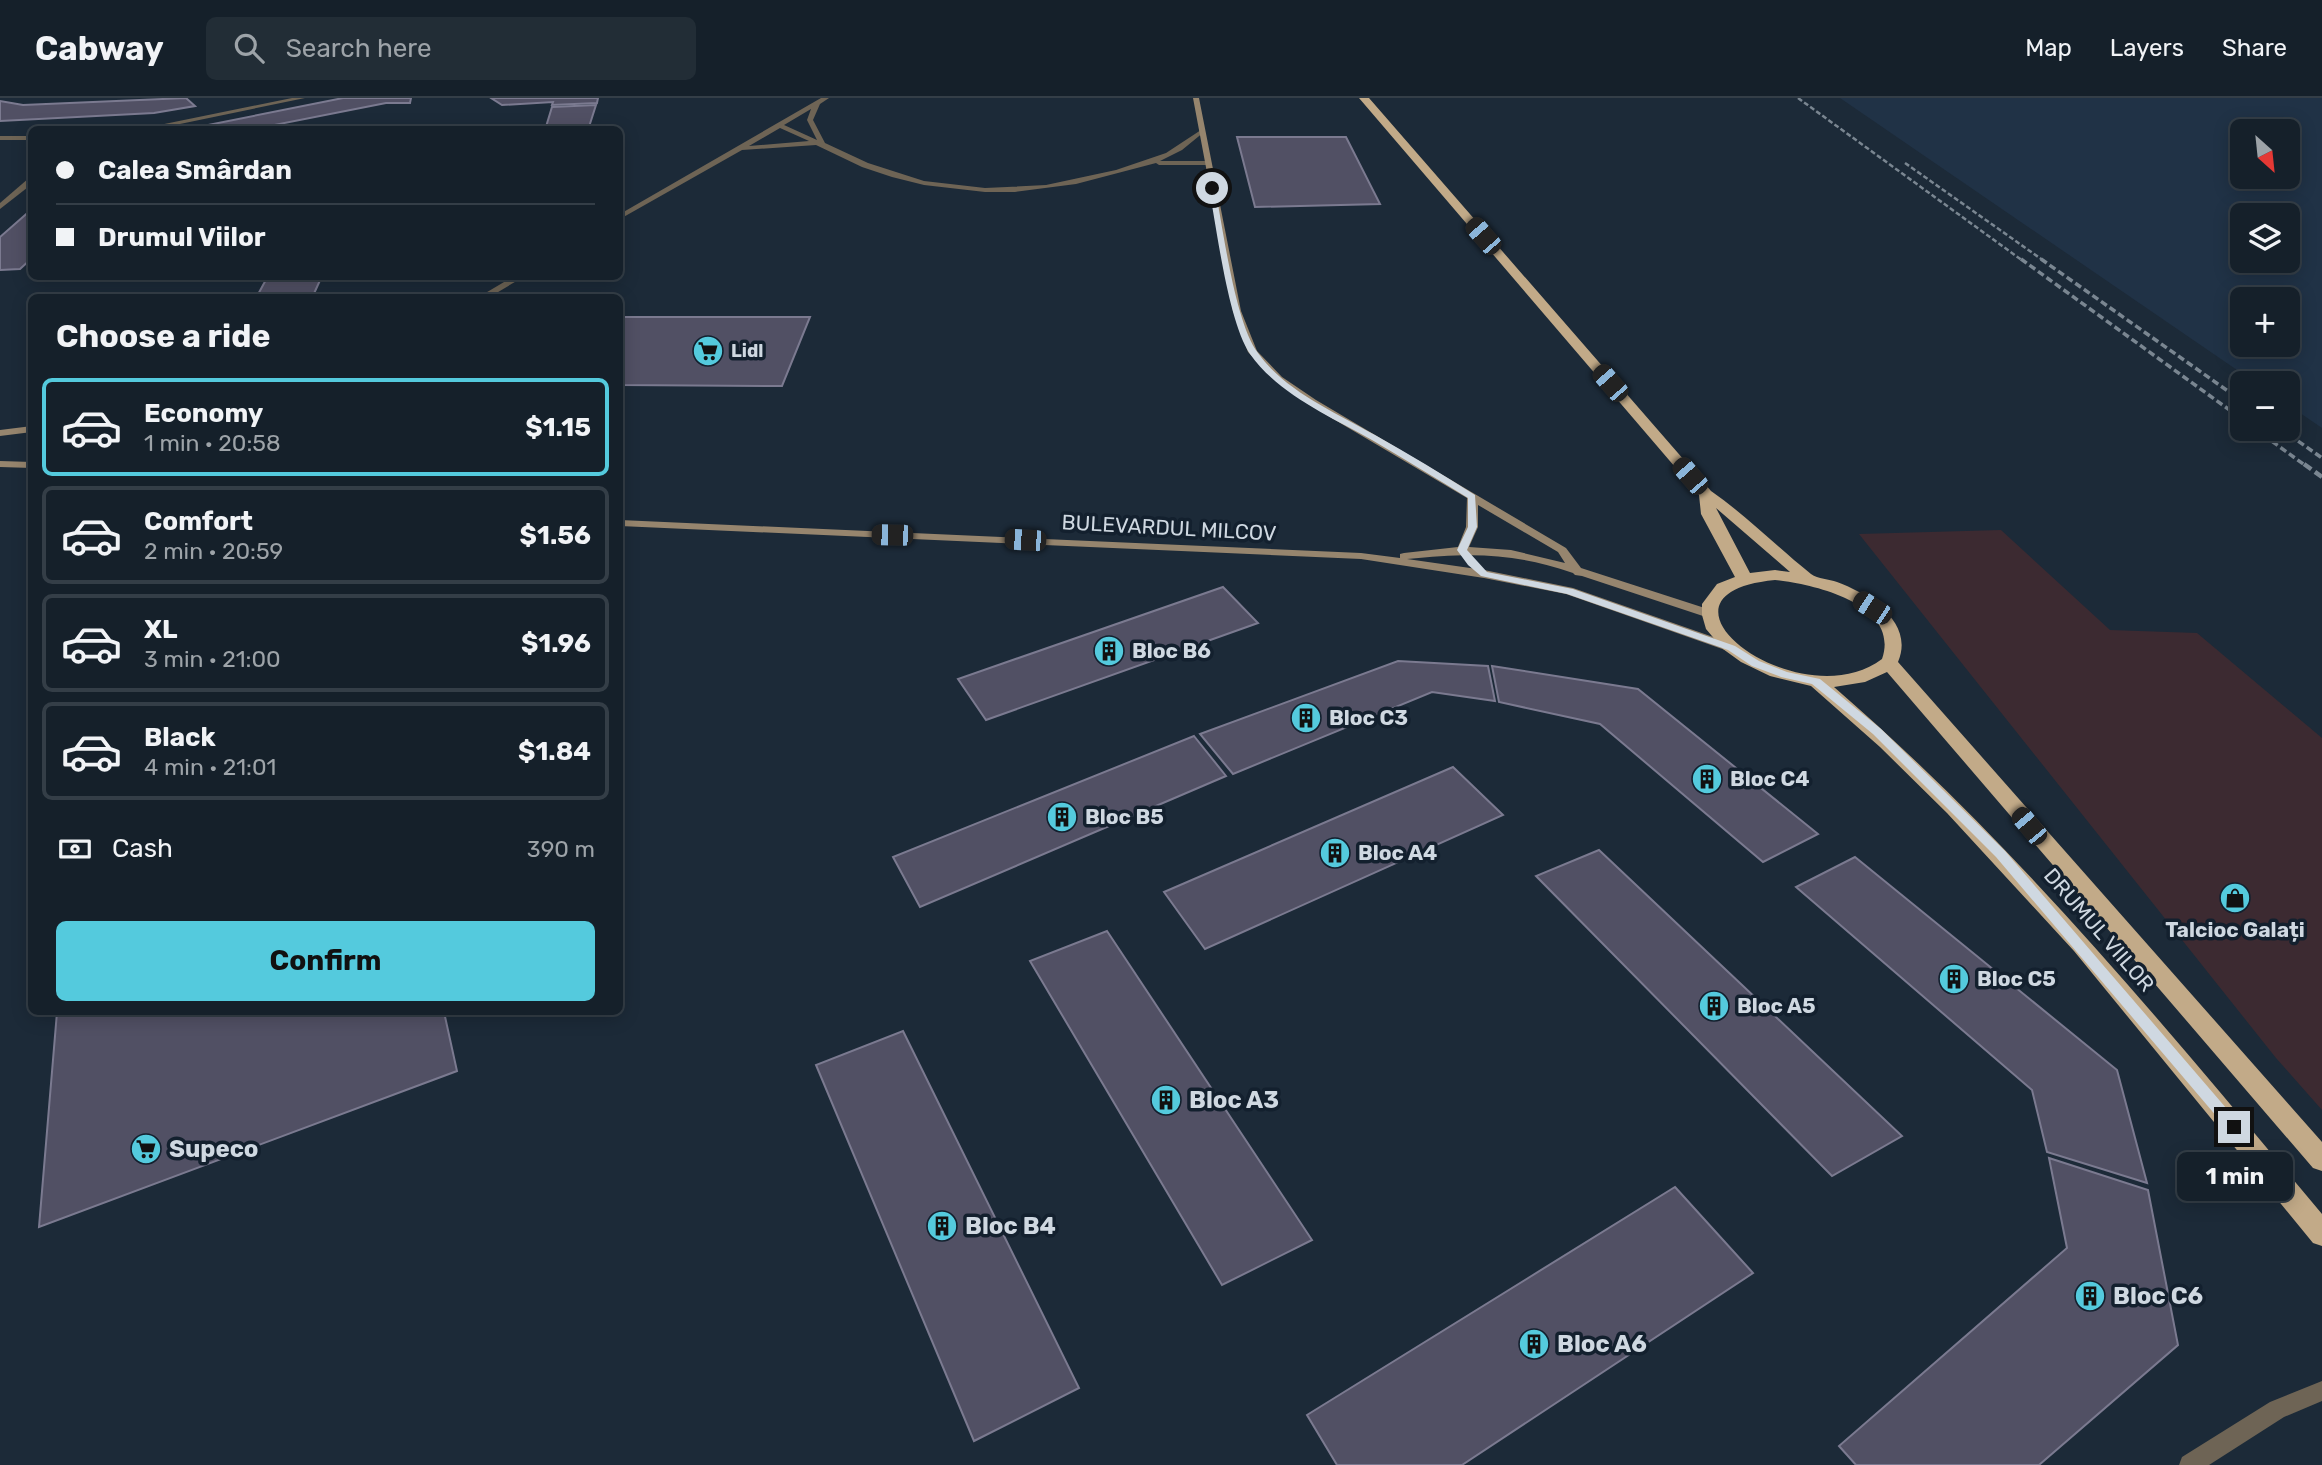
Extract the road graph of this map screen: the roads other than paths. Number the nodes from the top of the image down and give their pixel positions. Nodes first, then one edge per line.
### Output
1 (302, 98) edge
2 (1196, 98) edge
3 (1364, 98) edge
4 (822, 100) edge
5 (779, 125) junction
6 (158, 126) edge
7 (1201, 132) junction
8 (0, 138) edge
9 (28, 138) edge
10 (822, 144) junction
11 (735, 150) junction
12 (1207, 163) junction
13 (1150, 164) junction
14 (28, 183) edge
15 (0, 207) edge
16 (623, 215) edge
17 (515, 280) edge
18 (494, 294) edge
19 (28, 430) edge
20 (0, 433) edge
21 (0, 464) edge
22 (28, 464) edge
23 (1706, 494) junction
24 (1472, 497) junction
25 (623, 523) edge
26 (1462, 550) junction
27 (1382, 558) junction
28 (1484, 574) junction
29 (1583, 574) junction
30 (1744, 578) junction
31 (1808, 579) junction
32 (1569, 592) junction
33 (1710, 614) junction
34 (1732, 648) junction
35 (1889, 663) junction
36 (1816, 681) junction
37 (2322, 1160) edge
38 (2322, 1234) edge
39 (2322, 1391) edge
40 (2190, 1465) edge

1 - 6 street
2 - 7 main road
3 - 23 highway
4 - 5 street
4 - 10 street
5 - 10 street
5 - 11 street
7 - 12 main road
7 - 13 street
8 - 9 street
10 - 11 street
10 - 13 street
11 - 16 street
12 - 13 street
12 - 24 main road
14 - 15 street
17 - 18 street
19 - 20 main road
21 - 22 main road
23 - 30 highway
23 - 31 highway
24 - 26 main road
24 - 29 main road
25 - 27 main road, BULEVARDUL MILCOV
26 - 27 main road, BULEVARDUL MILCOV
26 - 28 main road
26 - 29 main road, BULEVARDUL MILCOV
27 - 28 main road, BULEVARDUL MILCOV
28 - 32 main road, BULEVARDUL MILCOV
29 - 32 main road
29 - 33 main road
30 - 31 highway
30 - 33 highway
31 - 35 highway
32 - 34 main road, BULEVARDUL MILCOV
33 - 34 highway
34 - 36 highway
35 - 36 highway
35 - 37 highway, DRUMUL VIILOR
36 - 38 highway, DRUMUL VIILOR
39 - 40 street

